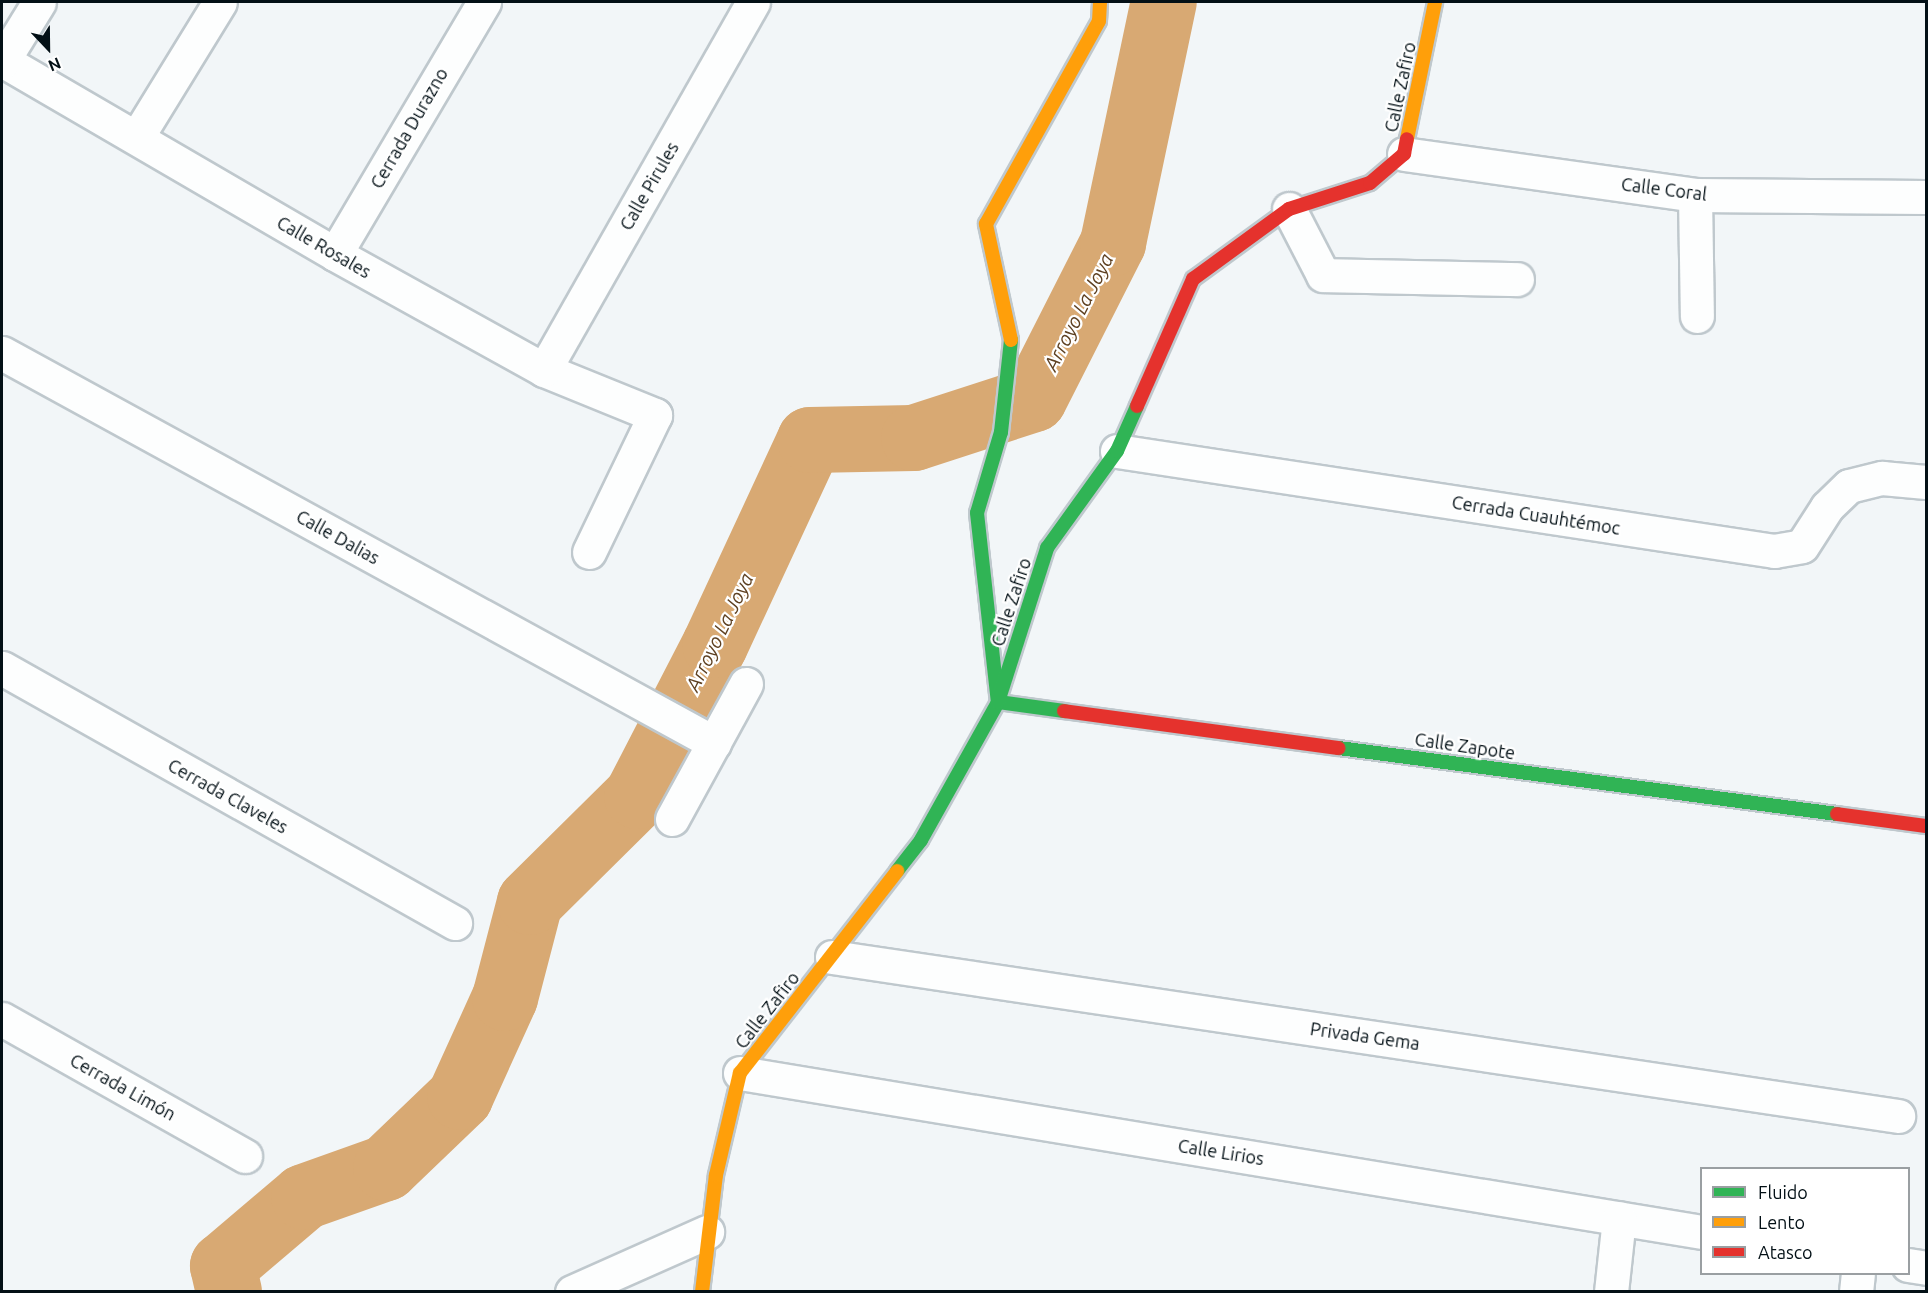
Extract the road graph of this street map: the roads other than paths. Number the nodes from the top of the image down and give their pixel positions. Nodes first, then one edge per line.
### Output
1 (39, 2) edge
2 (220, 2) edge
3 (484, 2) edge
4 (753, 2) edge
5 (1100, 2) edge
6 (1435, 2) edge
7 (2, 61) edge
8 (137, 138) junction
9 (1404, 154) junction
10 (1695, 195) junction
11 (1926, 197) edge
12 (1289, 208) junction
13 (335, 254) junction
14 (1517, 279) dead end
15 (1697, 316) dead end
16 (2, 353) edge
17 (544, 370) junction
18 (1117, 451) junction
19 (1926, 482) edge
20 (589, 552) dead end
21 (2, 668) edge
22 (746, 684) dead end
23 (998, 702) junction
24 (714, 743) junction
25 (672, 819) dead end
26 (1926, 826) edge
27 (455, 924) dead end
28 (832, 957) junction
29 (2, 1019) edge
30 (740, 1073) junction
31 (1898, 1116) dead end
32 (245, 1156) dead end
33 (1619, 1218) junction
34 (706, 1232) junction
35 (1700, 1232) edge
36 (1910, 1265) edge
37 (1926, 1268) edge
38 (1858, 1275) edge
39 (572, 1292) edge
40 (702, 1292) edge
41 (1611, 1292) edge
42 (1856, 1292) edge

1 - 7 street
2 - 8 street
3 - 13 street, Cerrada Durazno
4 - 17 street, Calle Pirules
5 - 23 street
6 - 9 street, Calle Zafiro
7 - 8 street, Calle Rosales
8 - 13 street, Calle Rosales
9 - 10 street, Calle Coral
9 - 12 street, Calle Zafiro
10 - 11 street, Calle Coral
10 - 15 street
12 - 14 street
12 - 18 street, Calle Zafiro
13 - 17 street, Calle Rosales
16 - 24 street, Calle Dalias
17 - 20 street, Calle Rosales
18 - 19 street, Cerrada Cuauhtémoc
18 - 23 street, Calle Zafiro
21 - 27 street, Cerrada Claveles
22 - 24 street
23 - 26 street, Calle Zapote
23 - 28 street, Calle Zafiro
24 - 25 street
28 - 30 street, Calle Zafiro
28 - 31 street, Privada Gema
29 - 32 street, Cerrada Limón
30 - 33 street, Calle Lirios
30 - 34 street, Calle Zafiro
33 - 35 street, Calle Lirios
33 - 41 street
34 - 39 street
34 - 40 street, Calle Zafiro
36 - 37 street
38 - 42 street

